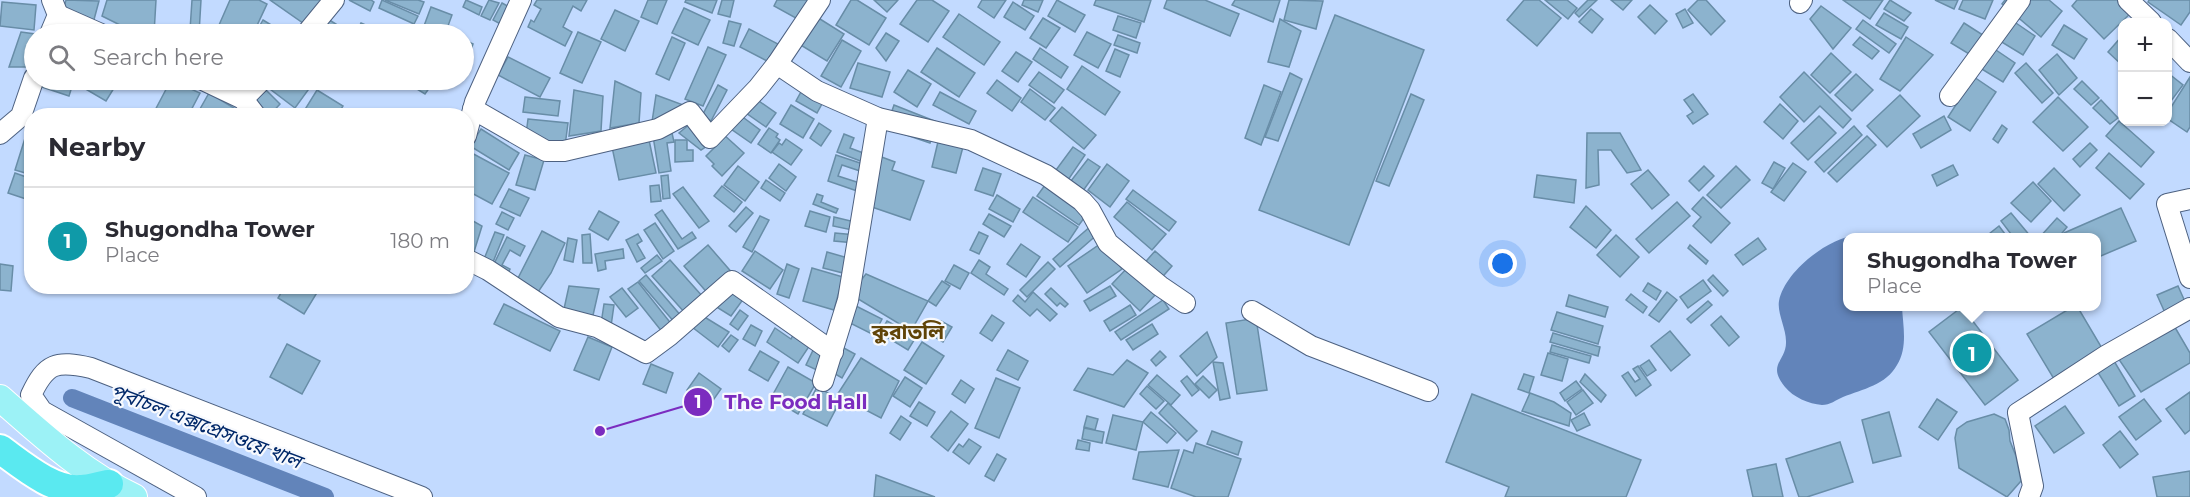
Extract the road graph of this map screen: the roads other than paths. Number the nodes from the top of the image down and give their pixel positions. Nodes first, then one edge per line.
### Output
1 (334, 0) edge
2 (521, 0) edge
3 (820, 0) edge
4 (2020, 0) edge
5 (2128, 0) edge
6 (55, 8) edge
7 (2147, 18) edge
8 (52, 24) edge
9 (83, 24) edge
10 (314, 24) edge
11 (2172, 43) edge
12 (2190, 62) edge
13 (777, 64) junction
14 (30, 90) edge
15 (224, 90) edge
16 (252, 90) edge
17 (1950, 96) dead end
18 (243, 99) junction
19 (250, 108) edge
20 (473, 108) edge
21 (474, 110) edge
22 (878, 118) junction
23 (0, 134) edge
24 (2190, 200) edge
25 (474, 263) edge
26 (2190, 278) edge
27 (1185, 303) dead end
28 (2190, 308) edge
29 (1252, 310) dead end
30 (833, 352) junction
31 (823, 381) dead end
32 (1428, 391) dead end
33 (0, 398) edge
34 (0, 449) edge
35 (122, 492) edge
36 (196, 497) edge
37 (422, 497) edge
38 (2029, 497) edge

1 - 10 street
2 - 20 street
3 - 13 street
4 - 17 street
5 - 7 street
6 - 8 street
6 - 9 street
11 - 12 street
13 - 21 street
13 - 22 street
14 - 23 street
15 - 18 street
16 - 18 street
18 - 19 street
22 - 27 street
22 - 30 street
24 - 26 street
25 - 30 street
28 - 38 street
29 - 32 street
30 - 31 street
33 - 35 main road
34 - 35 highway
36 - 37 street

